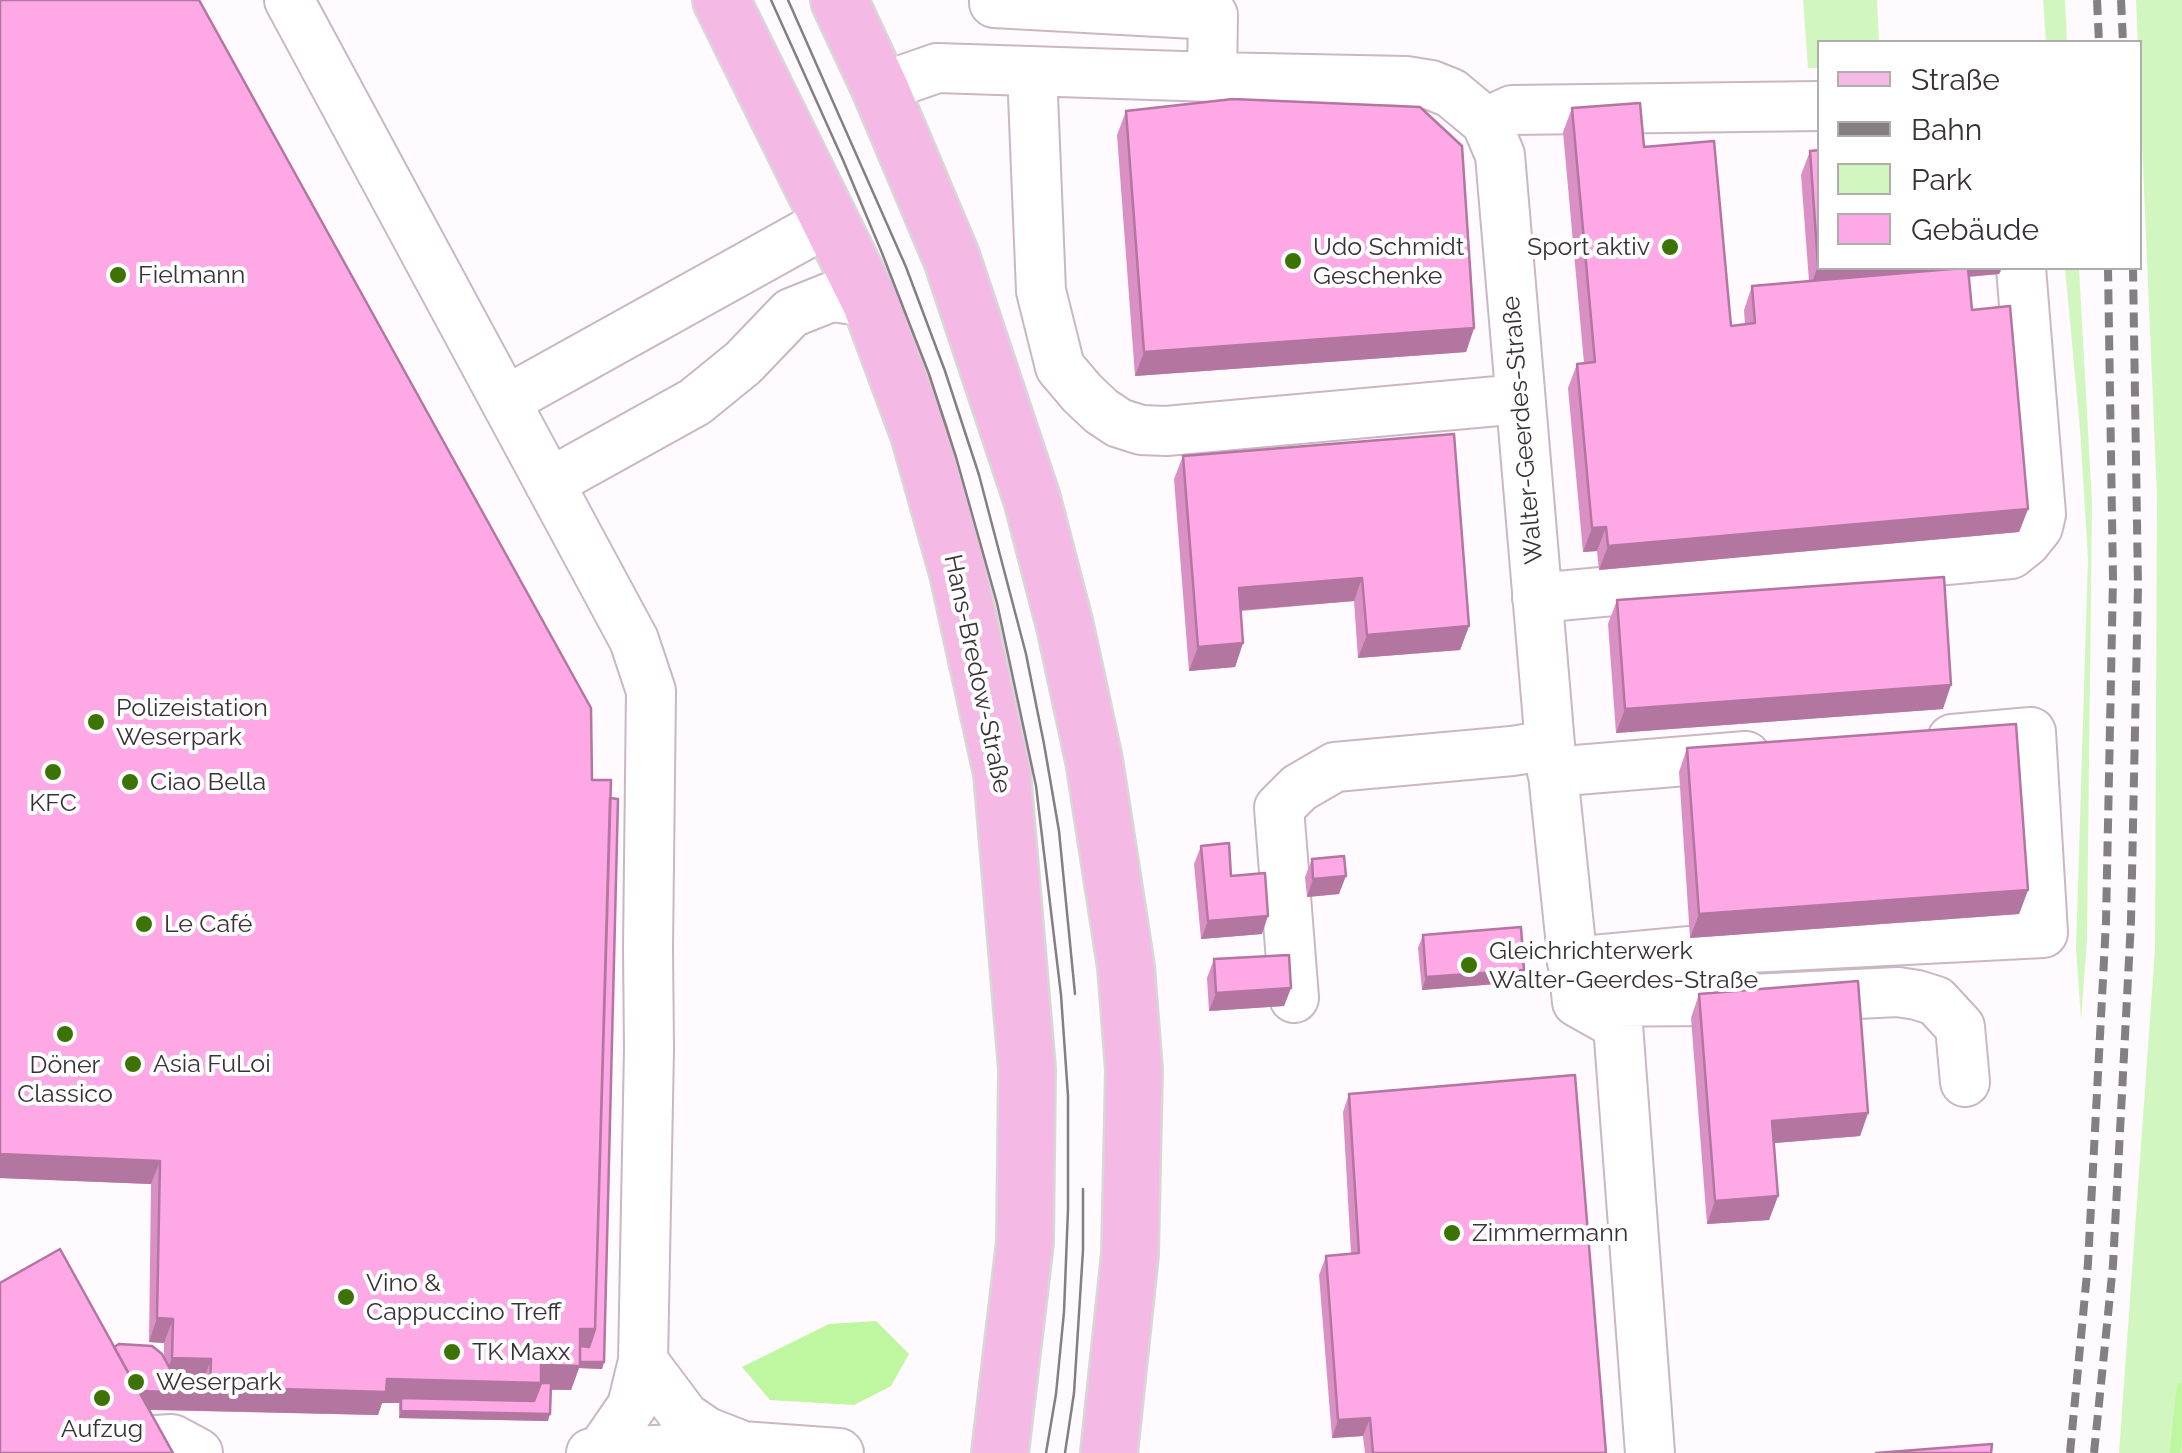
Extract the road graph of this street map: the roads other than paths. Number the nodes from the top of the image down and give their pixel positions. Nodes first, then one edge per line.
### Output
1 (289, 0) edge
2 (721, 0) edge
3 (838, 0) edge
4 (994, 0) edge
5 (1032, 71) junction
6 (1212, 77) junction
7 (880, 88) junction
8 (1817, 106) edge
9 (1486, 122) junction
10 (831, 220) junction
11 (2021, 270) edge
12 (870, 302) junction
13 (1520, 399) junction
14 (505, 401) junction
15 (549, 483) junction
16 (1537, 598) junction
17 (1916, 742) edge
18 (1782, 753) edge
19 (1551, 758) junction
20 (1574, 982) junction
21 (1294, 998) edge
22 (1965, 1082) dead end
23 (643, 1361) junction
24 (146, 1445) edge
25 (742, 1446) junction
26 (596, 1452) edge
27 (198, 1453) edge
28 (839, 1453) edge
29 (1000, 1453) edge
30 (1108, 1453) edge
31 (1650, 1453) edge

1 - 14 street
2 - 10 main road, Hans-Bredow-Straße
3 - 7 main road
4 - 6 street
5 - 6 street
5 - 7 street
5 - 13 street
6 - 9 street
7 - 30 main road
8 - 9 street
9 - 13 street, Walter-Geerdes-Straße
10 - 12 main road, Hans-Bredow-Straße
10 - 14 street
11 - 16 street
12 - 15 street
12 - 29 main road, Hans-Bredow-Straße
13 - 16 street, Walter-Geerdes-Straße
14 - 15 street
15 - 23 street
16 - 19 street, Walter-Geerdes-Straße
17 - 20 street
18 - 19 street
19 - 20 street, Walter-Geerdes-Straße
19 - 21 street
20 - 22 street
20 - 31 street
23 - 25 street
23 - 26 street
24 - 27 street
25 - 26 street
25 - 28 street

